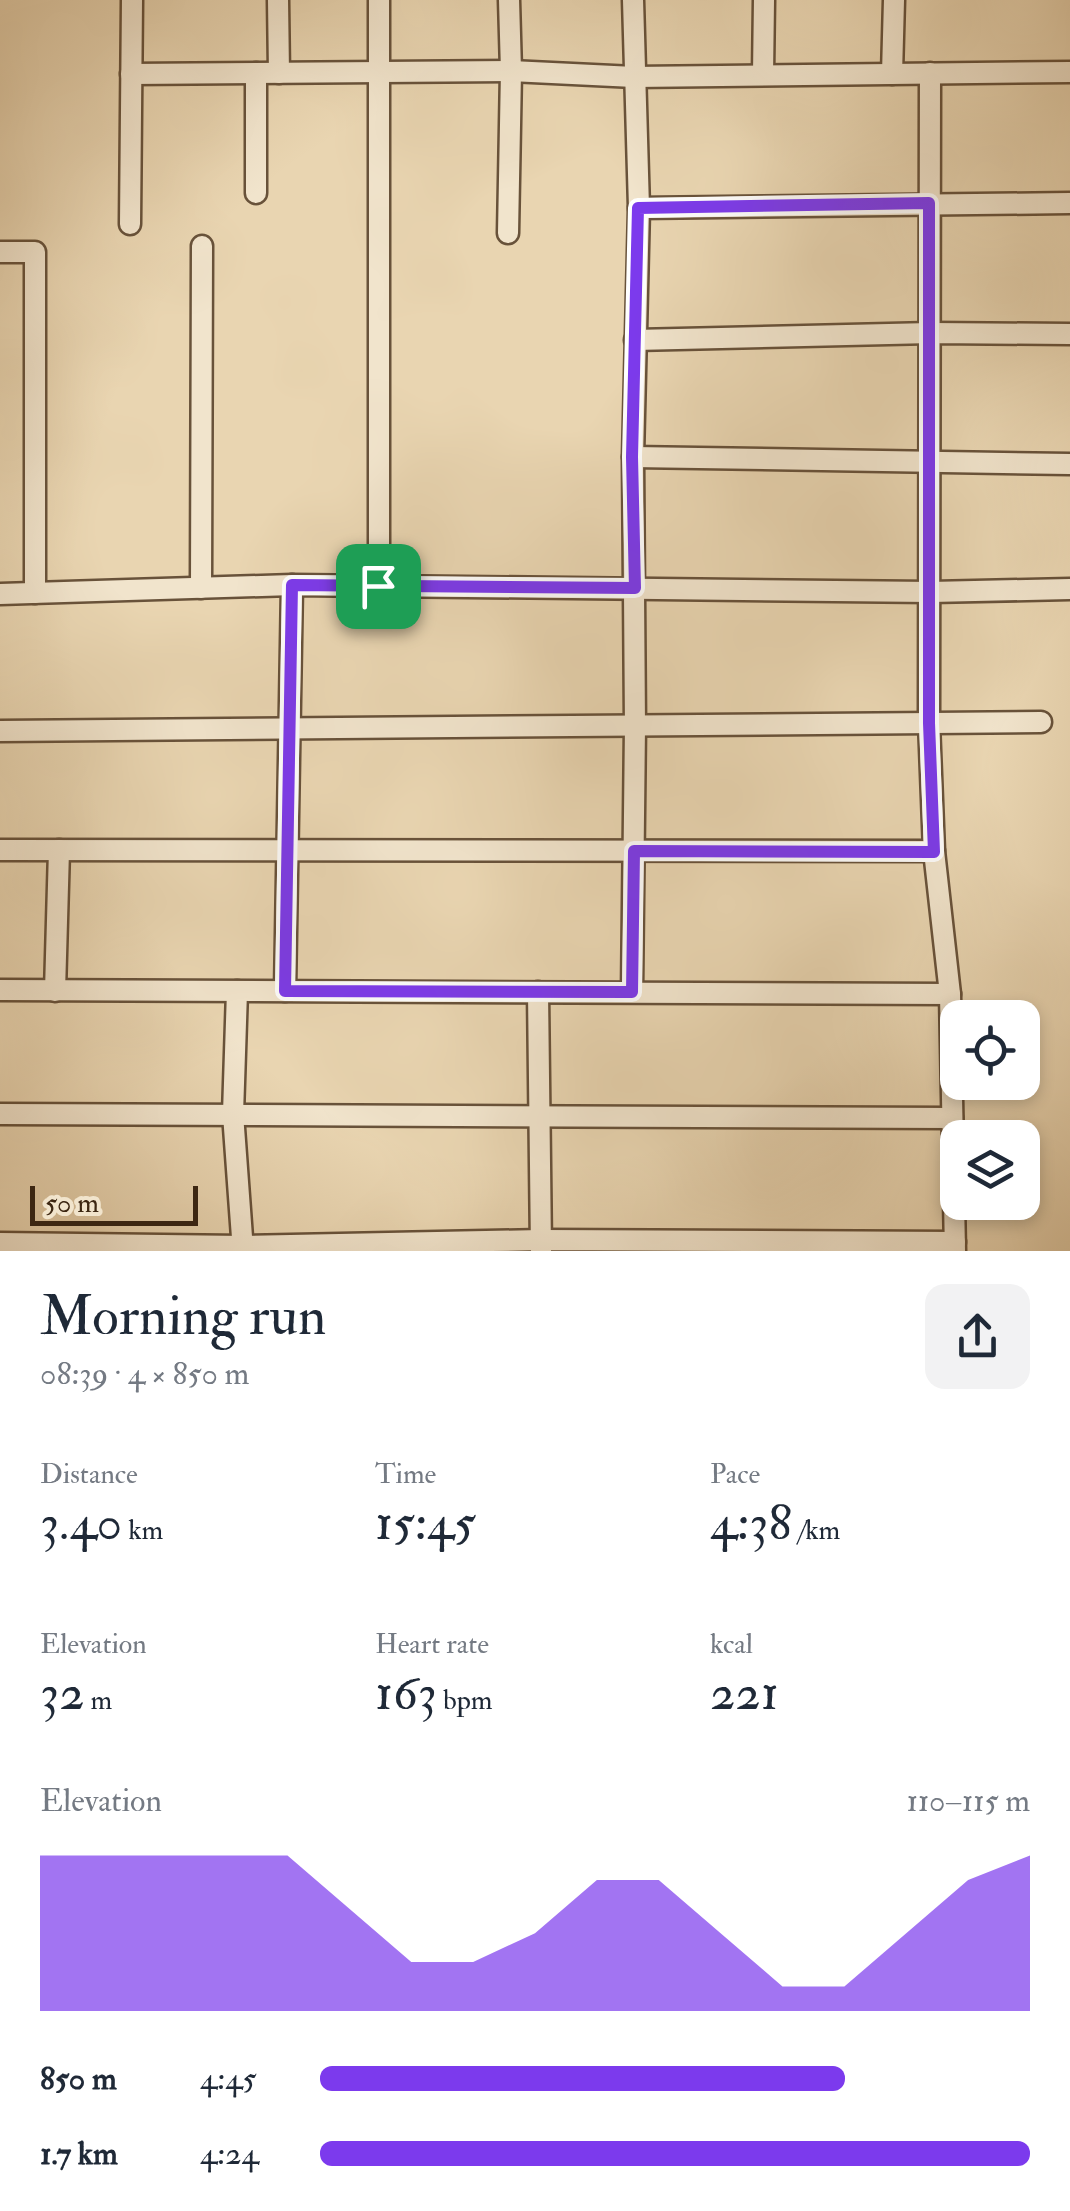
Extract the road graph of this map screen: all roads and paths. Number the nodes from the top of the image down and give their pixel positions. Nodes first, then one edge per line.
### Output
1 (132, 0) edge
2 (278, 0) edge
3 (379, 0) edge
4 (509, 0) edge
5 (633, 0) edge
6 (764, 0) edge
7 (894, 0) edge
8 (511, 71) junction
9 (1070, 72) edge
10 (256, 73) junction
11 (278, 73) junction
12 (379, 73) junction
13 (930, 73) junction
14 (131, 74) junction
15 (763, 74) junction
16 (892, 74) junction
17 (634, 77) junction
18 (256, 194) dead end
19 (929, 203) junction
20 (1070, 203) edge
21 (638, 208) junction
22 (130, 224) dead end
23 (508, 233) dead end
24 (202, 246) dead end
25 (0, 252) edge
26 (931, 333) junction
27 (1070, 334) edge
28 (635, 340) junction
29 (632, 457) junction
30 (930, 464) junction
31 (1070, 464) edge
32 (292, 585) junction
33 (378, 586) junction
34 (200, 588) junction
35 (635, 588) junction
36 (1070, 589) edge
37 (930, 592) junction
38 (35, 593) junction
39 (0, 594) edge
40 (1041, 722) dead end
41 (929, 723) junction
42 (635, 726) junction
43 (290, 729) junction
44 (0, 731) edge
45 (0, 850) edge
46 (58, 850) junction
47 (288, 850) junction
48 (634, 851) junction
49 (934, 852) junction
50 (0, 990) edge
51 (55, 990) junction
52 (237, 991) junction
53 (285, 991) junction
54 (538, 992) junction
55 (632, 992) junction
56 (950, 994) junction
57 (0, 1114) edge
58 (233, 1114) junction
59 (539, 1116) junction
60 (952, 1118) junction
61 (0, 1243) edge
62 (541, 1246) edge
63 (955, 1246) edge
64 (243, 1248) edge

1 - 14 street
2 - 11 street
3 - 12 street
4 - 8 street
5 - 17 street
6 - 15 street
7 - 16 street
8 - 12 street
8 - 17 street
8 - 23 street
9 - 13 street
10 - 11 street
10 - 14 street
10 - 18 street
11 - 12 street
12 - 33 street
13 - 16 street
13 - 19 street
14 - 22 street
15 - 16 street
15 - 17 street
17 - 21 street
19 - 20 street
19 - 21 street
19 - 26 street
21 - 28 street
24 - 34 street
25 - 38 street
26 - 27 street
26 - 28 street
26 - 30 street
28 - 29 street
29 - 30 street
29 - 35 street
30 - 31 street
30 - 37 street
32 - 33 street
32 - 34 street
32 - 43 street
33 - 35 street
34 - 38 street
35 - 37 street
35 - 42 street
36 - 37 street
37 - 41 street
38 - 39 street
40 - 41 street
41 - 42 street
41 - 49 street
42 - 43 street
42 - 48 street
43 - 44 street
43 - 47 street
45 - 46 street
46 - 47 street
46 - 51 street
47 - 48 street
47 - 53 street
48 - 49 street
48 - 55 street
49 - 56 street
50 - 51 street
51 - 52 street
52 - 53 street
52 - 58 street
53 - 54 street
54 - 55 street
54 - 59 street
55 - 56 street
56 - 60 street
57 - 58 street
58 - 59 street
58 - 64 street
59 - 60 street
59 - 62 street
60 - 63 street
61 - 64 street
62 - 63 street
62 - 64 street

